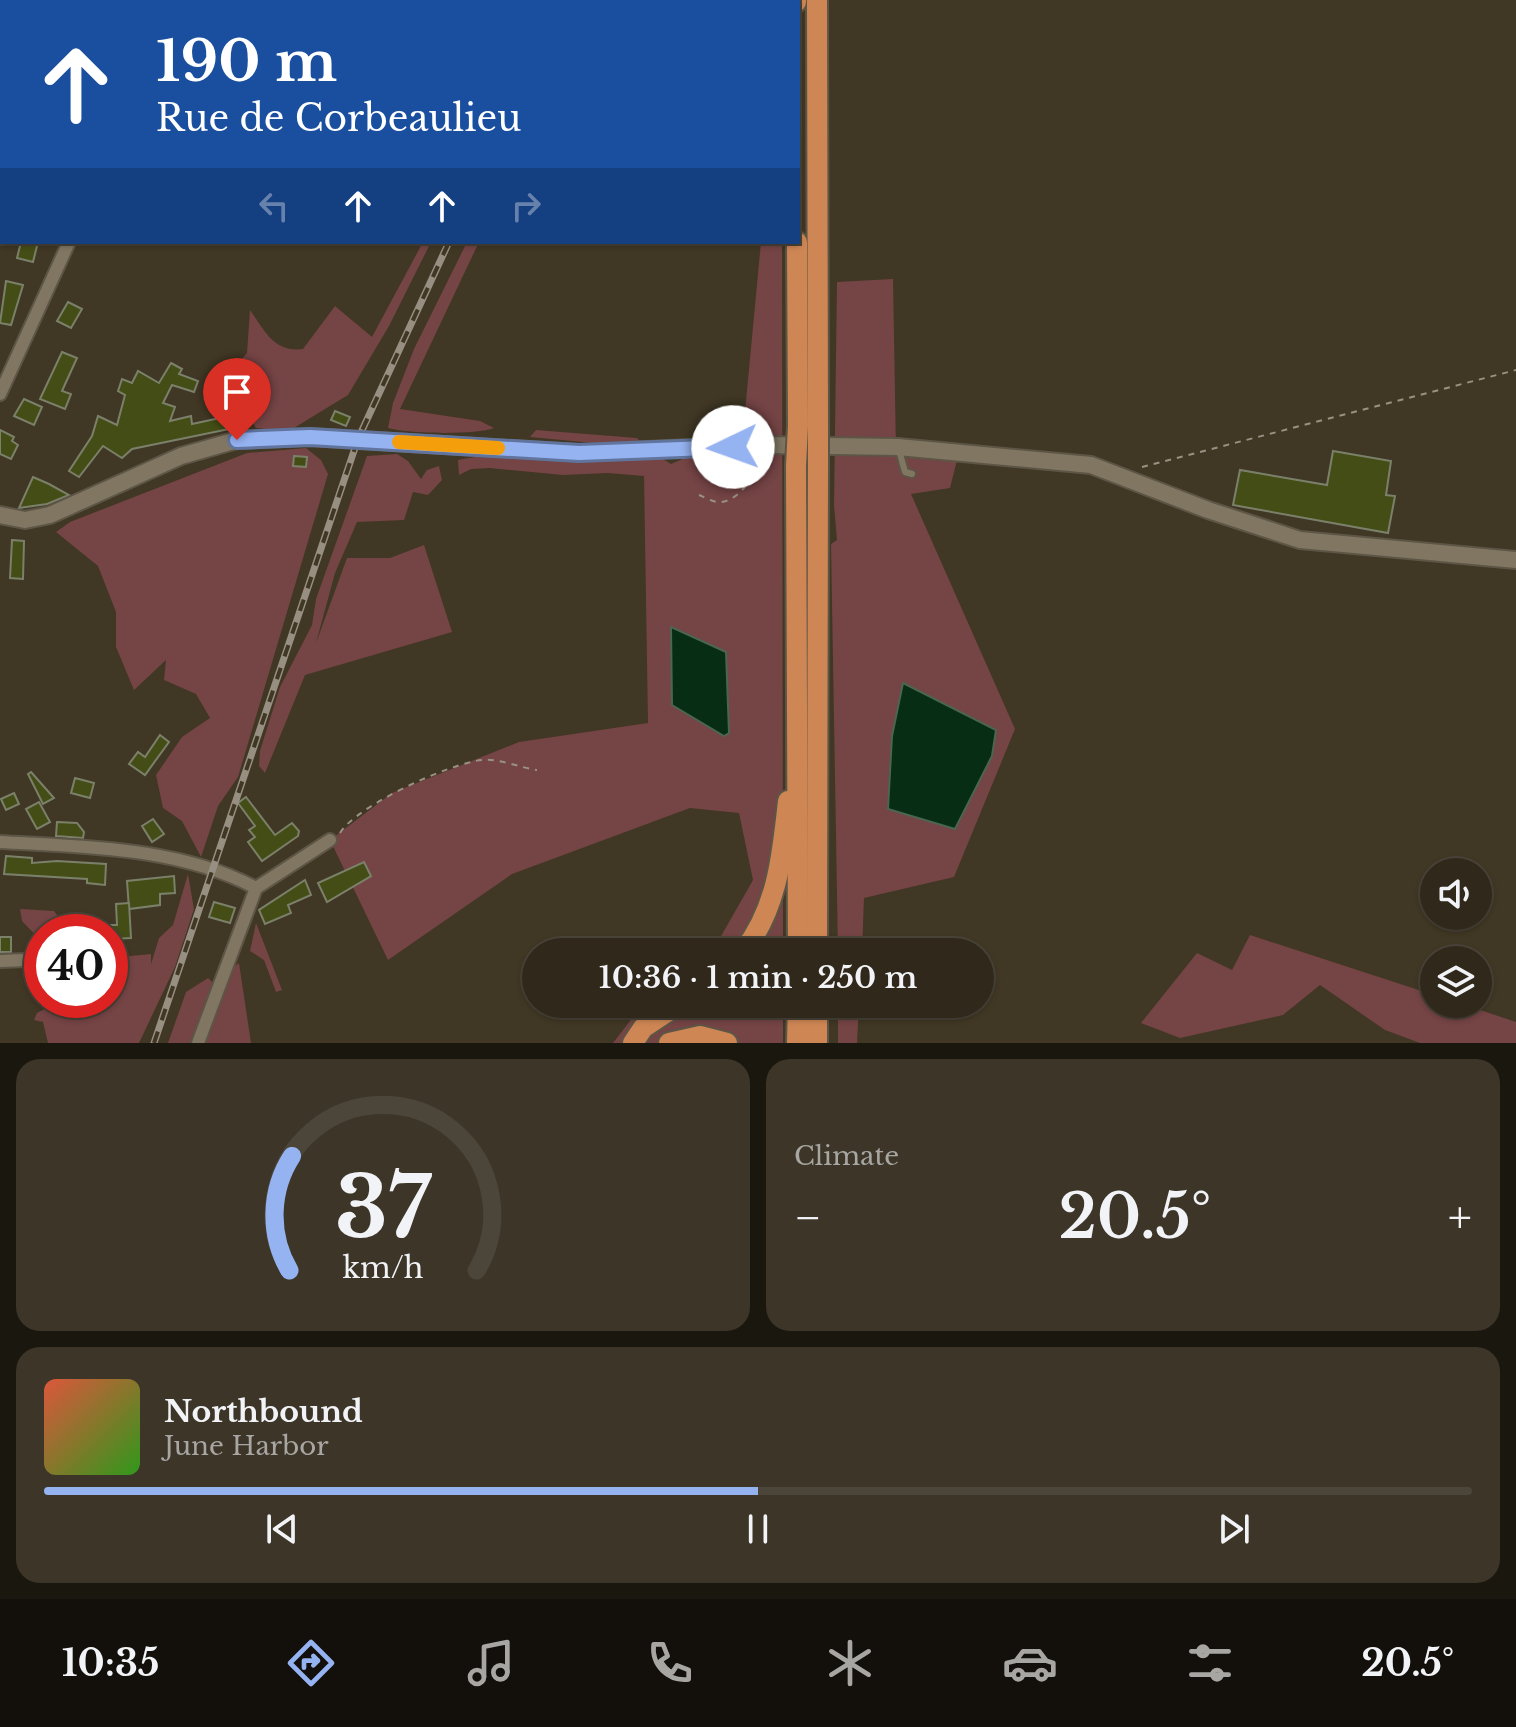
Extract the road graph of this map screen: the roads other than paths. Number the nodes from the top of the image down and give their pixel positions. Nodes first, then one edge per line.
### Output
1 (817, 0) edge
2 (68, 244) edge
3 (797, 244) edge
4 (0, 394) edge
5 (808, 426) junction
6 (898, 447) junction
7 (912, 474) dead end
8 (0, 515) edge
9 (1516, 560) edge
10 (799, 698) junction
11 (330, 840) road end
12 (0, 842) edge
13 (256, 888) junction
14 (751, 938) edge
15 (798, 938) edge
16 (817, 938) edge
17 (24, 960) edge
18 (0, 961) edge
19 (658, 1018) edge
20 (798, 1018) edge
21 (817, 1018) edge
22 (198, 1043) edge
23 (633, 1043) edge
24 (669, 1043) edge
25 (727, 1043) edge
26 (797, 1043) edge
27 (817, 1043) edge

1 - 5 highway
2 - 4 street
3 - 5 highway
5 - 10 highway, bridge
5 - 16 highway, bridge
6 - 7 lane
6 - 8 street
6 - 9 street
10 - 14 highway
10 - 15 highway
11 - 13 street
12 - 13 street
13 - 22 street
17 - 18 street
19 - 23 highway
20 - 26 highway
21 - 27 highway
24 - 25 highway

